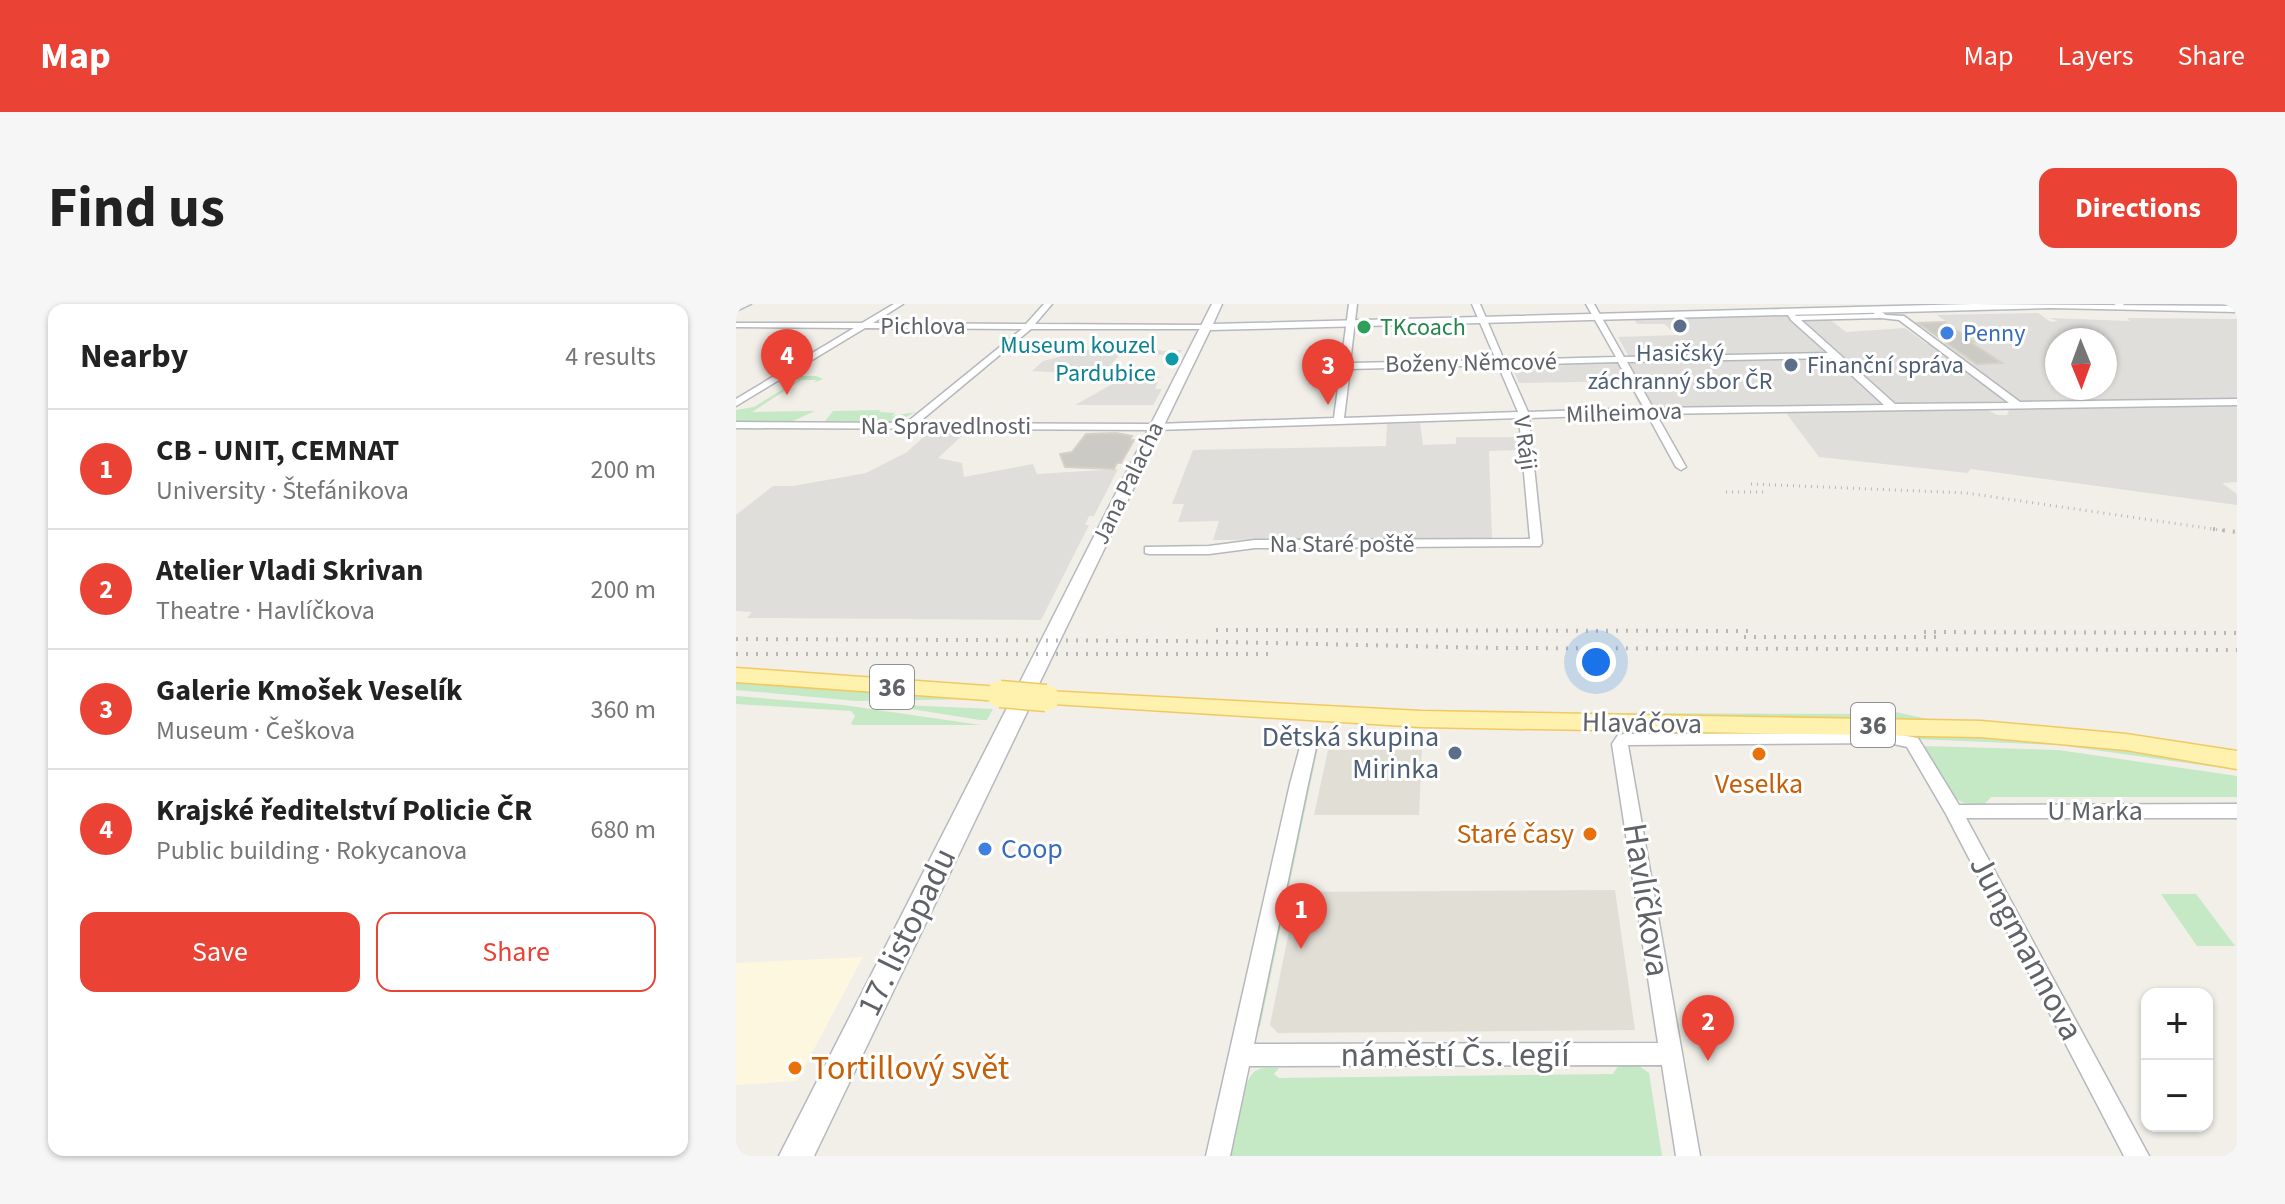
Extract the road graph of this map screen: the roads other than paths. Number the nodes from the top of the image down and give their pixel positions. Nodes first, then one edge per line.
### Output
1 (747, 304) edge
2 (899, 304) edge
3 (1048, 304) edge
4 (1217, 304) edge
5 (1353, 304) edge
6 (1476, 304) edge
7 (1590, 304) edge
8 (2119, 304) edge
9 (1805, 308) edge
10 (736, 309) edge
11 (2237, 309) edge
12 (1878, 313) junction
13 (1791, 315) junction
14 (1597, 317) junction
15 (872, 320) junction
16 (1483, 320) junction
17 (736, 322) edge
18 (1350, 324) junction
19 (864, 326) junction
20 (1028, 327) junction
21 (1205, 327) junction
22 (1836, 355) junction
23 (1621, 359) junction
24 (1501, 362) junction
25 (1346, 366) junction
26 (2237, 402) edge
27 (736, 403) edge
28 (2019, 406) junction
29 (1893, 408) junction
30 (1650, 411) junction
31 (1524, 415) junction
32 (1339, 421) junction
33 (736, 425) edge
34 (908, 426) junction
35 (1156, 427) junction
36 (1681, 467) dead end
37 (1536, 543) joint
38 (1149, 550) dead end
39 (1040, 662) joint
40 (736, 675) edge
41 (1023, 697) junction
42 (1313, 740) dead end
43 (1622, 740) joint
44 (1912, 742) joint
45 (2237, 760) edge
46 (2237, 811) edge
47 (1954, 812) junction
48 (1671, 1054) junction
49 (1240, 1055) junction
50 (796, 1156) edge
51 (1218, 1156) edge
52 (1688, 1156) edge
53 (2137, 1156) edge

1 - 10 street
2 - 15 street
3 - 20 street
4 - 21 main road, Jana Palacha
5 - 18 street
6 - 16 street, V Ráji
7 - 14 street
8 - 11 main road
8 - 12 main road
9 - 12 main road
9 - 13 main road
12 - 13 street
12 - 28 street
13 - 14 main road
13 - 22 street
14 - 16 main road
14 - 23 street
15 - 17 street, Pichlova
15 - 19 street
16 - 18 main road
16 - 24 street, V Ráji
17 - 19 street, Pichlova
18 - 21 main road
18 - 25 street
19 - 20 street, Pichlova
19 - 27 street
20 - 21 street, Pichlova
20 - 34 street
21 - 35 main road, Jana Palacha
22 - 23 street, Boženy Němcové
22 - 29 street
23 - 24 street, Boženy Němcové
23 - 30 street
24 - 25 street, Boženy Němcové
24 - 31 street, V Ráji
25 - 32 street
26 - 28 street, Milheimova
28 - 29 street, Milheimova
29 - 30 street, Milheimova
30 - 31 street, Milheimova
30 - 36 street
31 - 32 street, Milheimova
31 - 37 street, V Ráji
32 - 35 street, Milheimova
33 - 34 street, Na Spravedlnosti
34 - 35 street, Na Spravedlnosti
35 - 39 main road, Jana Palacha
37 - 38 street, Na Staré poště
39 - 41 main road, 17. listopadu
40 - 41 main road, Hlaváčova / 36
41 - 45 main road, Hlaváčova / 36
41 - 50 main road, 17. listopadu
42 - 49 street
43 - 44 street, Hlaváčova
43 - 48 street, Havlíčkova
44 - 47 street, Jungmannova
46 - 47 street, U Marka
47 - 53 street, Jungmannova
48 - 49 street, náměstí Čs. legií
48 - 52 street, Havlíčkova
49 - 51 street

